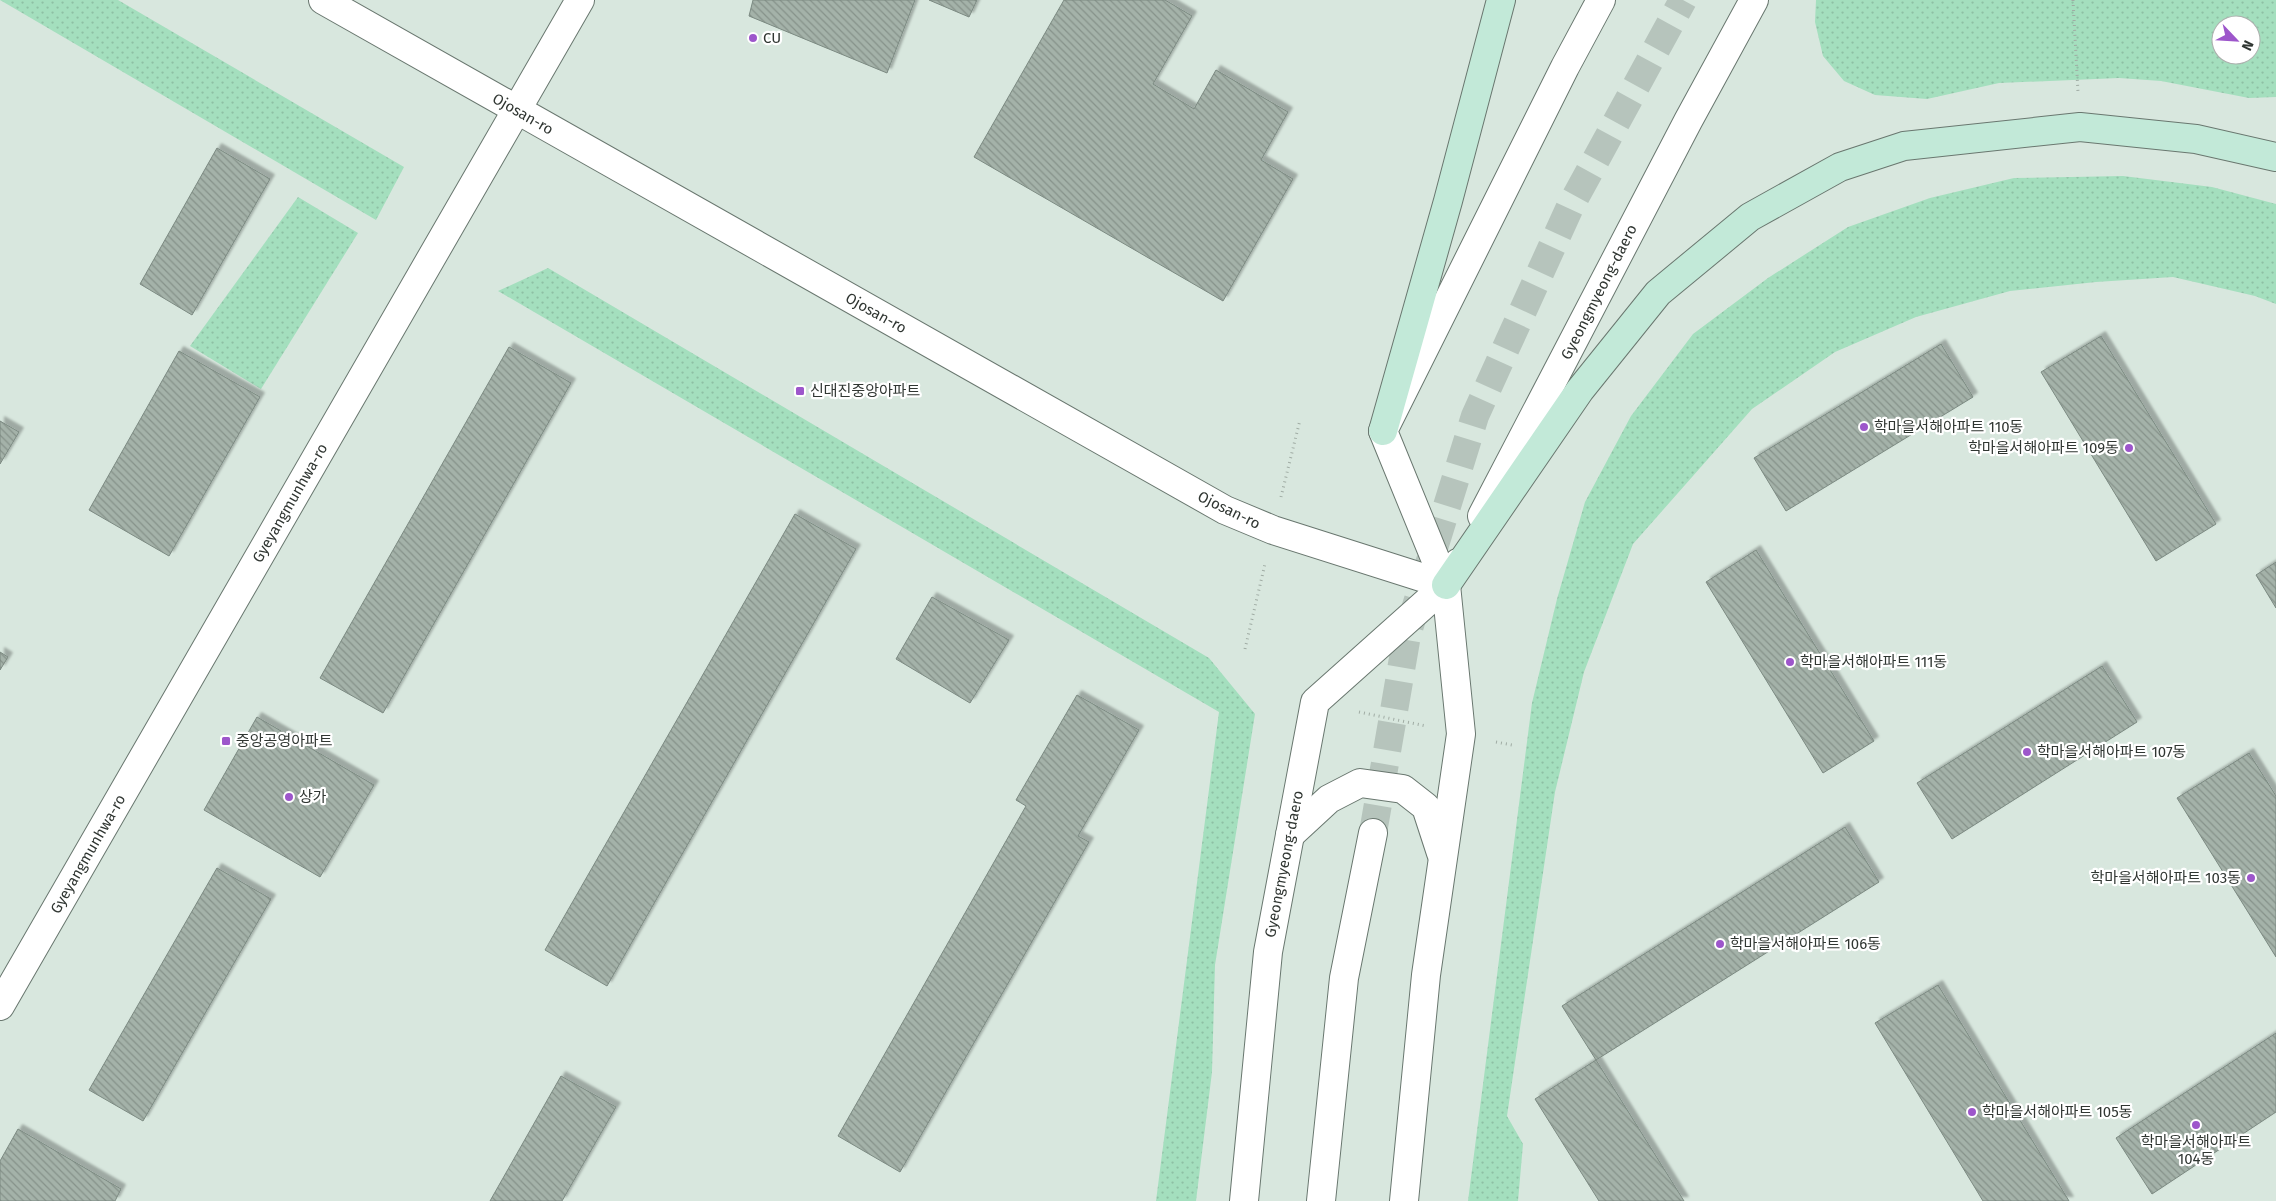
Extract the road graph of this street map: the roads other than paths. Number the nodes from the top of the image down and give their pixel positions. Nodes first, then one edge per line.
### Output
1 (323, 0) edge
2 (580, 0) edge
3 (1501, 0) edge
4 (1601, 0) edge
5 (1754, 0) edge
6 (517, 111) junction
7 (2276, 156) edge
8 (1383, 430) junction
9 (1446, 585) junction
10 (1373, 833) tunnel mouth
11 (1290, 835) junction
12 (1443, 860) junction
13 (0, 1006) edge
14 (1244, 1201) edge
15 (1321, 1201) edge
16 (1404, 1201) edge

1 - 6 street, Ojosan-ro
2 - 6 street, Gyeyangmunhwa-ro
3 - 8 main road
4 - 8 street
5 - 9 street, Gyeongmyeong-daero
6 - 9 street, Ojosan-ro
6 - 13 street, Gyeyangmunhwa-ro
7 - 9 main road
8 - 9 street
9 - 11 street, Gyeongmyeong-daero
9 - 12 street
10 - 15 street
11 - 12 street
11 - 14 street, Gyeongmyeong-daero
12 - 16 street

